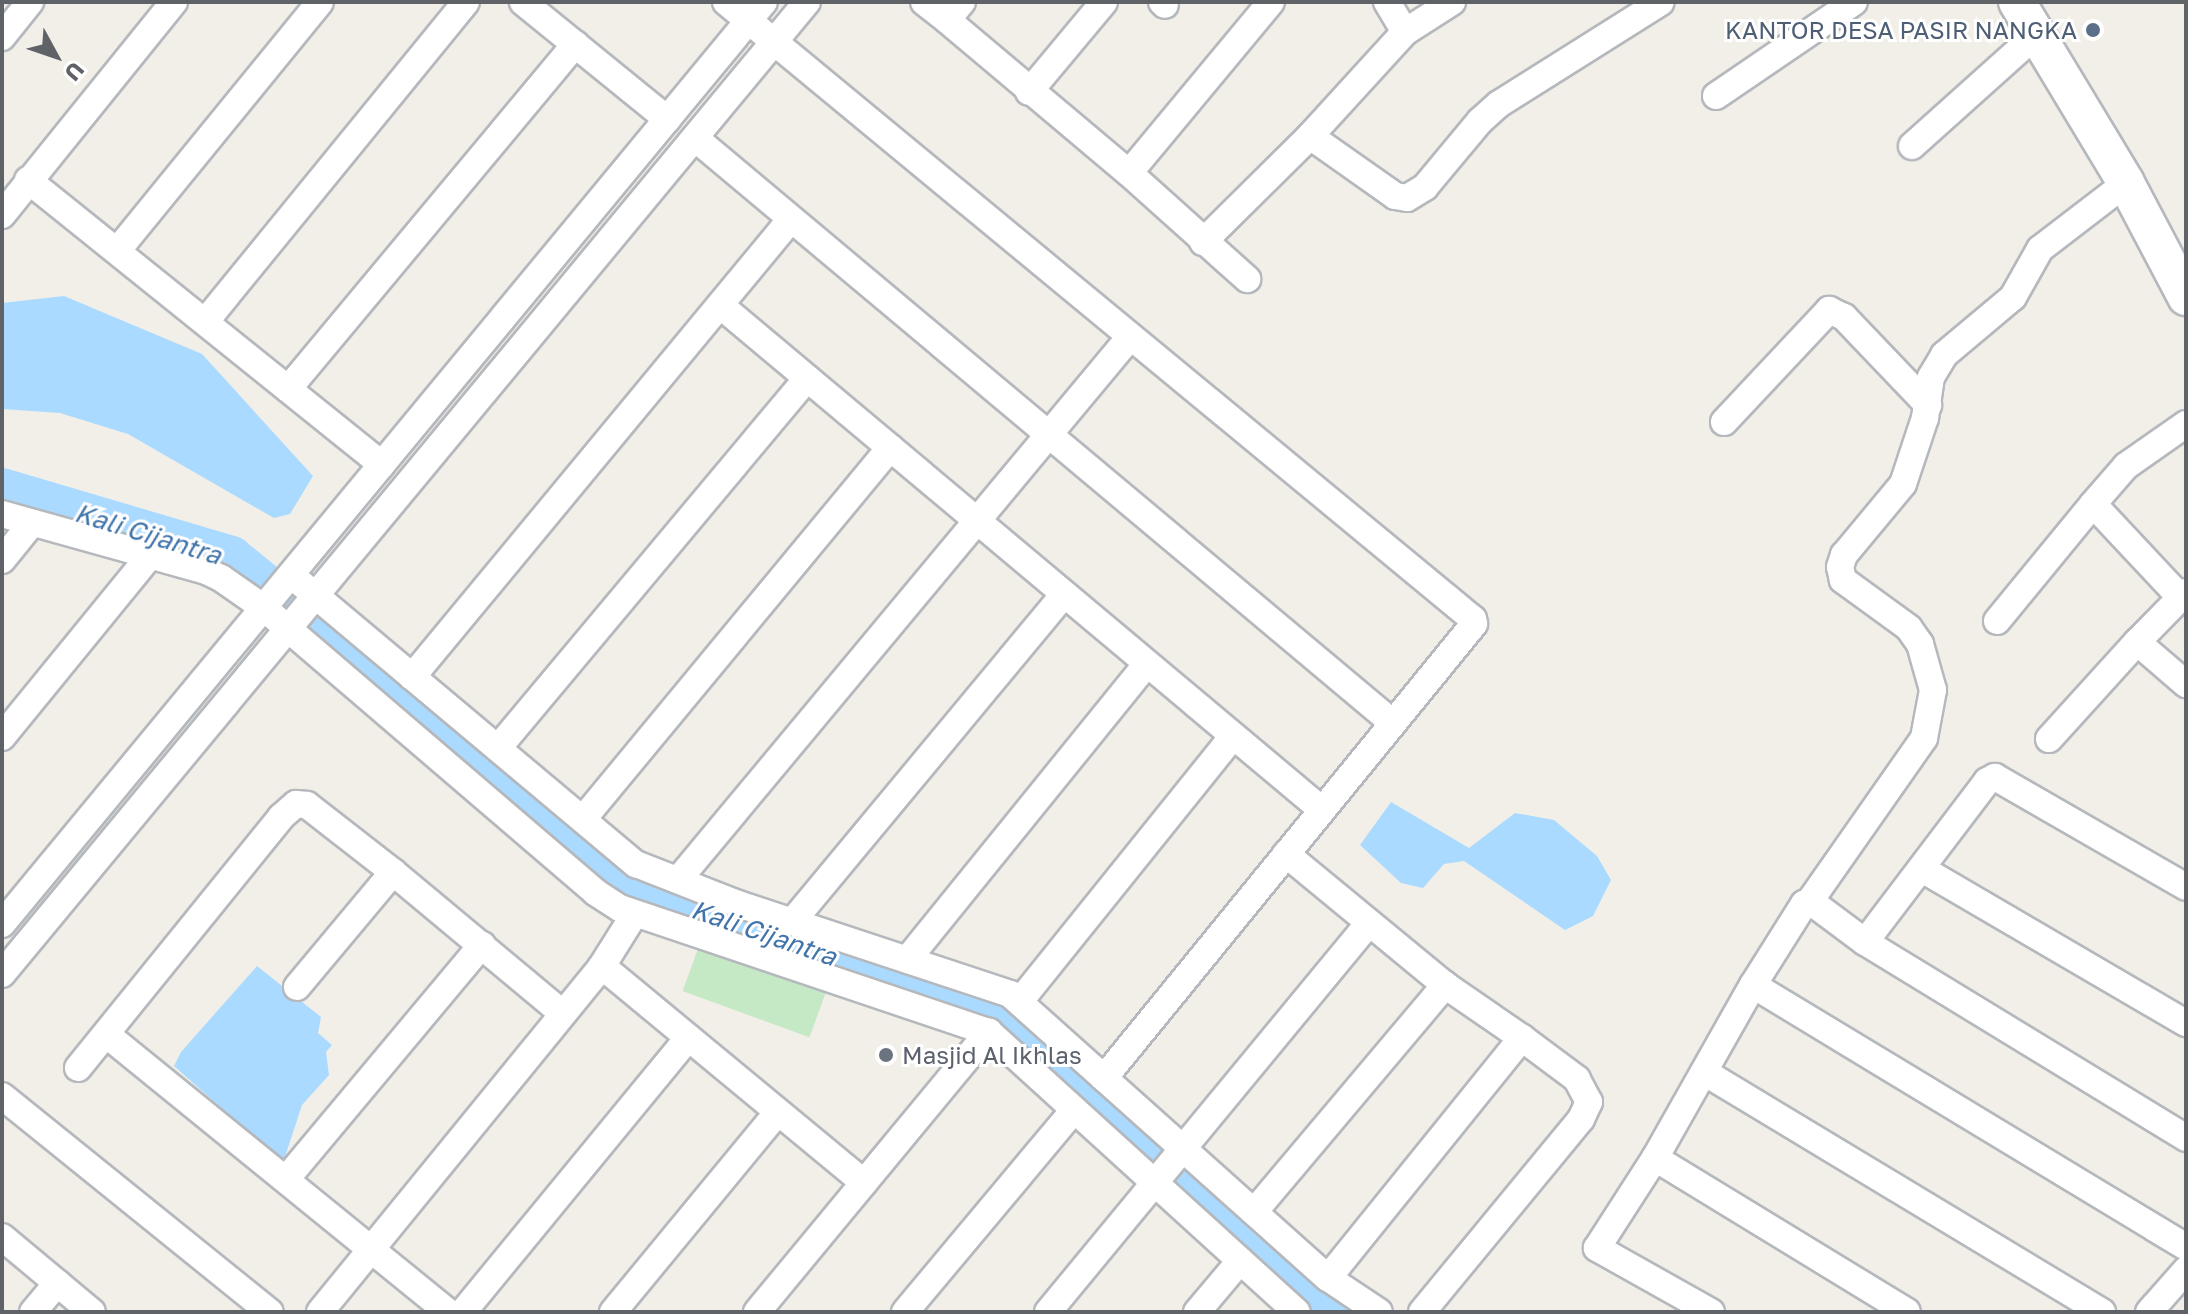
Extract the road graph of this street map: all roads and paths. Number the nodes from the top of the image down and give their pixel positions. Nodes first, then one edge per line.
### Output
1 (30, 2) edge
2 (174, 2) edge
3 (320, 2) edge
4 (466, 2) edge
5 (523, 2) edge
6 (726, 2) edge
7 (807, 2) edge
8 (924, 2) edge
9 (1104, 2) edge
10 (1271, 2) edge
11 (1387, 2) edge
12 (1452, 2) edge
13 (1661, 2) edge
14 (1854, 2) edge
15 (2017, 2) edge
16 (756, 11) edge
17 (954, 11) edge
18 (1405, 32) junction
19 (3, 34) edge
20 (2037, 34) junction
21 (775, 41) junction
22 (575, 44) junction
23 (1029, 92) junction
24 (1716, 96) dead end
25 (667, 119) junction
26 (1310, 136) junction
27 (695, 138) junction
28 (1912, 146) dead end
29 (1129, 173) junction
30 (28, 180) junction
31 (2126, 183) junction
32 (2, 215) edge
33 (791, 219) junction
34 (1203, 242) junction
35 (117, 251) junction
36 (1247, 279) dead end
37 (2184, 289) edge
38 (720, 305) junction
39 (205, 322) junction
40 (1130, 337) junction
41 (807, 378) junction
42 (288, 389) junction
43 (1928, 405) junction
44 (1724, 422) dead end
45 (2186, 424) edge
46 (1049, 435) junction
47 (890, 448) junction
48 (382, 465) junction
49 (2093, 504) junction
50 (2, 514) edge
51 (977, 521) junction
52 (32, 523) junction
53 (149, 557) junction
54 (2, 560) edge
55 (288, 579) junction
56 (1064, 594) junction
57 (2183, 595) edge
58 (313, 598) junction
59 (265, 606) junction
60 (1997, 621) dead end
61 (288, 628) junction
62 (2137, 642) junction
63 (1147, 664) junction
64 (412, 677) junction
65 (2186, 684) edge
66 (1393, 723) junction
67 (1233, 736) junction
68 (2, 737) edge
69 (2049, 739) dead end
70 (498, 748) junction
71 (1322, 810) junction
72 (583, 819) junction
73 (1286, 854) junction
74 (1922, 869) junction
75 (393, 872) junction
76 (678, 880) junction
77 (2186, 887) edge
78 (1810, 901) junction
79 (634, 915) junction
80 (792, 922) junction
81 (1369, 923) junction
82 (2, 924) edge
83 (1865, 942) junction
84 (482, 945) junction
85 (907, 960) junction
86 (602, 966) junction
87 (2, 974) edge
88 (1445, 985) junction
89 (1753, 985) junction
90 (297, 987) dead end
91 (1020, 1001) junction
92 (562, 1013) junction
93 (2186, 1023) edge
94 (989, 1032) junction
95 (106, 1034) junction
96 (688, 1038) junction
97 (1522, 1038) junction
98 (78, 1068) dead end
99 (1704, 1072) junction
100 (1104, 1078) junction
101 (2, 1096) edge
102 (1074, 1110) junction
103 (778, 1112) junction
104 (2186, 1138) edge
105 (1181, 1150) junction
106 (1655, 1158) junction
107 (287, 1178) junction
108 (1157, 1179) junction
109 (864, 1183) junction
110 (1254, 1212) junction
111 (2, 1237) edge
112 (2186, 1247) edge
113 (372, 1249) junction
114 (1240, 1261) junction
115 (2186, 1270) edge
116 (1328, 1278) junction
117 (57, 1283) junction
118 (33, 1312) edge
119 (92, 1312) edge
120 (270, 1312) edge
121 (320, 1312) edge
122 (448, 1312) edge
123 (463, 1312) edge
124 (613, 1312) edge
125 (757, 1312) edge
126 (905, 1312) edge
127 (1048, 1312) edge
128 (1197, 1312) edge
129 (1297, 1312) edge
130 (1379, 1312) edge
131 (1422, 1312) edge
132 (1711, 1312) edge
133 (1907, 1312) edge
134 (2102, 1312) edge
135 (2149, 1312) edge

1 - 19 street
2 - 30 street
3 - 35 street
4 - 39 street
5 - 22 street
6 - 16 street
7 - 21 street
8 - 17 street
9 - 23 street
10 - 29 street
11 - 18 street
12 - 18 street
13 - 26 street
14 - 24 street
15 - 20 street
16 - 21 street
16 - 25 street
17 - 23 street
18 - 26 street
20 - 28 street
20 - 31 street
21 - 27 street
21 - 40 street
22 - 25 street
22 - 42 street
23 - 29 street
25 - 48 street
26 - 34 street
27 - 33 street
27 - 58 street
29 - 34 street
30 - 32 street
30 - 35 street
31 - 37 street
31 - 43 street
33 - 38 street
33 - 46 street
34 - 36 street
35 - 39 street
38 - 41 street
38 - 64 street
39 - 42 street
40 - 46 street
40 - 66 street
41 - 47 street
41 - 70 street
42 - 48 street
43 - 44 street
43 - 78 street
45 - 49 street
46 - 51 street
46 - 66 street
47 - 51 street
47 - 72 street
48 - 55 street
49 - 57 street
49 - 60 street
50 - 52 street
51 - 56 street
51 - 76 street
52 - 53 street
52 - 54 street
53 - 59 street
53 - 68 street
55 - 58 street
55 - 59 street
56 - 63 street
56 - 80 street
57 - 62 street
58 - 61 street
58 - 64 street
59 - 61 street
59 - 82 street
61 - 79 street
61 - 87 street
62 - 65 street
62 - 69 street
63 - 67 street
63 - 85 street
64 - 70 street
66 - 71 street
67 - 71 street
67 - 91 street
70 - 72 street
71 - 73 street
72 - 76 street
73 - 81 street
73 - 100 street
74 - 77 street
74 - 83 street
74 - 93 street
75 - 84 street
75 - 90 street
75 - 95 street
76 - 80 street
78 - 83 street
78 - 89 street
79 - 86 street
79 - 94 street
80 - 85 street
81 - 88 street
81 - 105 street
83 - 104 street
84 - 92 street
84 - 107 street
85 - 91 street
86 - 92 street
86 - 96 street
88 - 97 street
88 - 110 street
89 - 99 street
89 - 112 street
91 - 100 street
92 - 113 street
94 - 102 street
94 - 109 street
95 - 98 street
95 - 107 street
96 - 103 street
96 - 123 street
97 - 116 street
97 - 131 street
99 - 106 street
99 - 134 street
100 - 105 street
101 - 120 street
102 - 108 street
102 - 126 street
103 - 109 street
103 - 124 street
105 - 108 street
105 - 110 street
106 - 132 street
106 - 133 street
107 - 113 street
108 - 114 street
108 - 127 street
109 - 125 street
110 - 116 street
111 - 117 street
113 - 121 street
113 - 122 street
114 - 128 street
114 - 129 street
115 - 135 street
116 - 130 street
117 - 118 street
117 - 119 street

